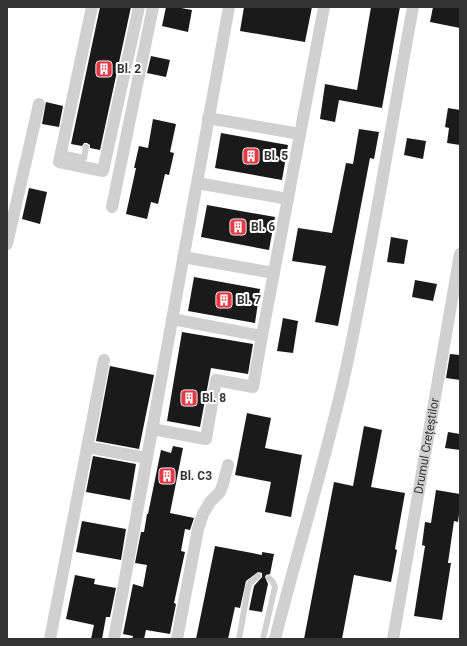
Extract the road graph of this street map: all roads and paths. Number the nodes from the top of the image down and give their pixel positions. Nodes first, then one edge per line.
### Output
1 (92, 7) edge
2 (139, 7) edge
3 (153, 7) edge
4 (229, 7) edge
5 (324, 7) edge
6 (413, 7) edge
7 (39, 104) dead end
8 (208, 118) junction
9 (300, 134) junction
10 (86, 147) dead end
11 (61, 153) junction
12 (196, 183) junction
13 (288, 199) junction
14 (112, 207) dead end
15 (7, 244) edge
16 (460, 254) edge
17 (183, 257) junction
18 (274, 273) junction
19 (172, 319) junction
20 (262, 336) junction
21 (104, 360) dead end
22 (152, 429) junction
23 (87, 447) junction
24 (146, 458) junction
25 (228, 465) dead end
26 (258, 576) dead end
27 (269, 578) dead end
28 (50, 639) edge
29 (114, 639) edge
30 (177, 639) edge
31 (239, 639) edge
32 (263, 639) edge
33 (275, 639) edge
34 (393, 639) edge

1 - 11 street
2 - 11 street
3 - 14 street
4 - 8 street
5 - 9 street
6 - 33 street
7 - 15 street
8 - 9 street
8 - 12 street
9 - 13 street
10 - 11 lane
12 - 13 street
12 - 17 street
13 - 18 street
16 - 34 street, Drumul Crețeștilor
17 - 18 street
17 - 19 street
18 - 20 street
19 - 20 street
19 - 22 street
20 - 22 street
21 - 23 street
22 - 24 street
23 - 24 street
23 - 28 street
24 - 29 street
25 - 30 street
26 - 31 lane
27 - 32 lane

